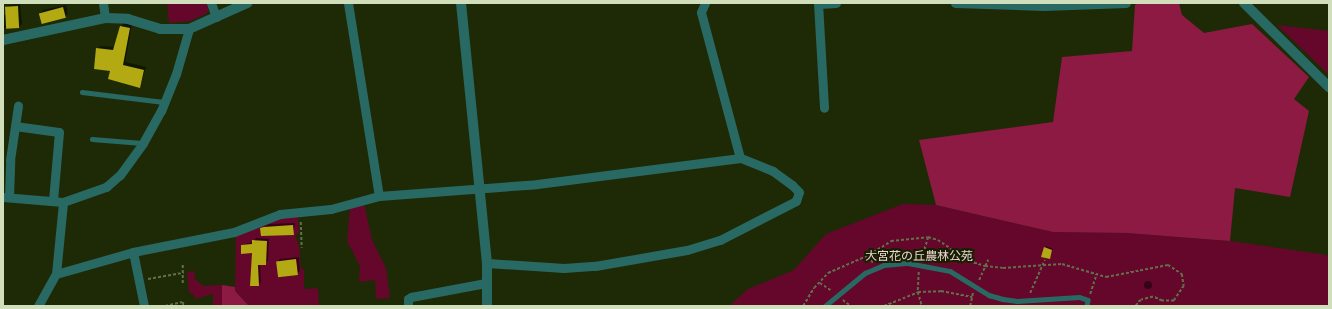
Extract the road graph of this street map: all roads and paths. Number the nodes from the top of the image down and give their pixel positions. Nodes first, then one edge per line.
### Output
1 (103, 3) edge
2 (211, 3) edge
3 (246, 3) edge
4 (348, 3) edge
5 (462, 3) edge
6 (705, 3) edge
7 (836, 3) edge
8 (955, 3) edge
9 (1126, 3) edge
10 (1244, 3) edge
11 (818, 4) edge
12 (216, 17) junction
13 (105, 18) junction
14 (189, 29) junction
15 (3, 40) edge
16 (1329, 87) edge
17 (82, 92) dead end
18 (165, 102) junction
19 (18, 106) dead end
20 (824, 108) dead end
21 (15, 126) junction
22 (92, 139) dead end
23 (143, 143) junction
24 (740, 158) junction
25 (479, 188) junction
26 (379, 196) junction
27 (6, 197) edge
28 (58, 202) junction
29 (301, 212) junction
30 (928, 237) dead end
31 (302, 248) dead end
32 (132, 252) junction
33 (1045, 260) dead end
34 (487, 264) junction
35 (920, 264) junction
36 (183, 265) dead end
37 (183, 273) junction
38 (56, 274) junction
39 (138, 281) junction
40 (820, 282) dead end
41 (486, 283) junction
42 (183, 285) dead end
43 (918, 292) junction
44 (837, 295) junction
45 (972, 297) dead end
46 (1088, 300) junction
47 (1026, 301) junction
48 (38, 306) edge
49 (144, 306) edge
50 (166, 306) edge
51 (184, 306) edge
52 (408, 306) edge
53 (486, 306) edge
54 (825, 306) edge
55 (851, 306) edge
56 (884, 306) edge
57 (922, 306) edge
58 (1087, 306) edge
59 (1136, 306) edge

1 - 13 street
2 - 12 street
3 - 12 street
4 - 26 street
5 - 25 street
6 - 24 street
7 - 11 street
8 - 9 street
10 - 16 street
11 - 20 street
12 - 14 street
13 - 14 street
13 - 15 street
14 - 18 street
17 - 18 lane
18 - 23 street
19 - 21 street
21 - 27 street
21 - 28 street
22 - 23 lane
23 - 28 street
24 - 25 street
24 - 34 street
25 - 26 street
25 - 34 street
26 - 29 street
27 - 28 street
28 - 38 street
29 - 31 path
29 - 32 street
30 - 35 path
32 - 38 street
32 - 39 street
33 - 47 path
34 - 41 street
35 - 43 path
35 - 44 lane
35 - 47 lane
36 - 37 path
37 - 39 path
37 - 42 path
38 - 48 street
39 - 49 street
40 - 44 path
41 - 52 street
41 - 53 street
43 - 45 path
43 - 56 path
43 - 57 path
44 - 54 lane
44 - 55 path
46 - 47 lane
46 - 58 lane
46 - 59 path
50 - 51 path

